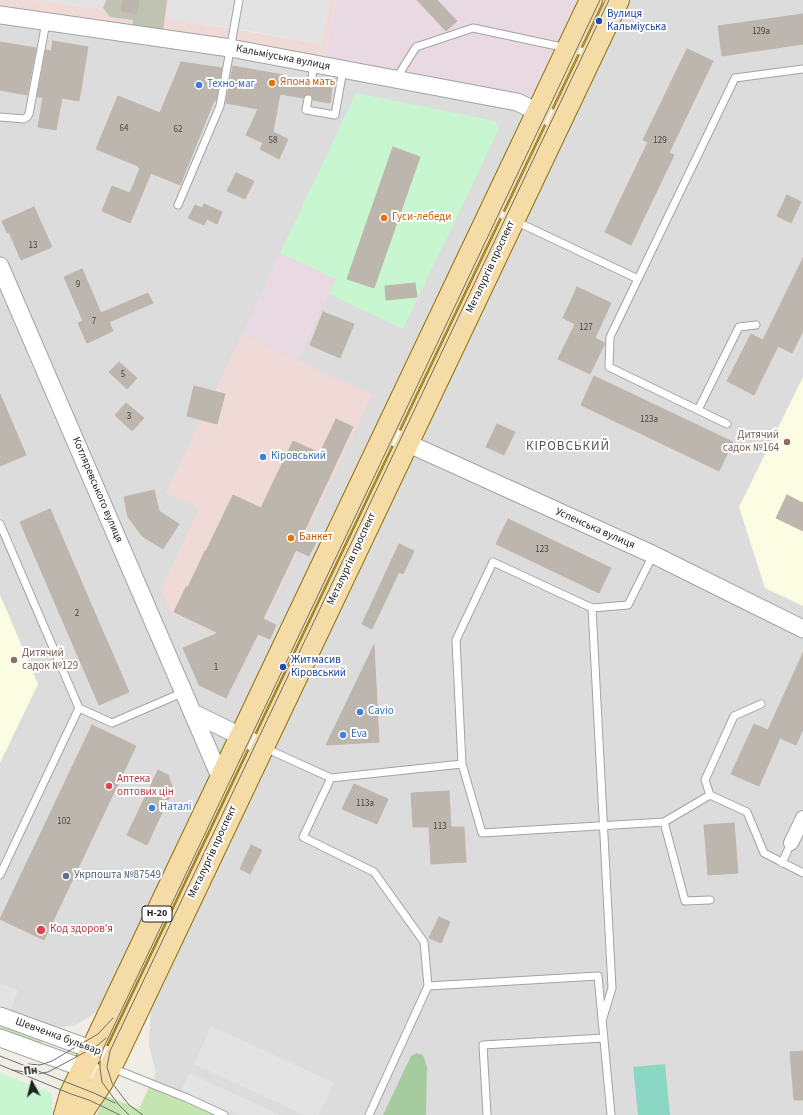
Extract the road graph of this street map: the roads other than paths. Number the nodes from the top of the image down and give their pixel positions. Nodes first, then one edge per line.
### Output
1 (239, 0) edge
2 (591, 0) edge
3 (618, 0) edge
4 (0, 15) edge
5 (46, 22) junction
6 (230, 48) junction
7 (568, 48) junction
8 (593, 54) junction
9 (314, 64) junction
10 (344, 69) junction
11 (803, 69) edge
12 (396, 79) junction
13 (311, 84) dead end
14 (308, 99) dead end
15 (538, 112) junction
16 (0, 117) edge
17 (560, 122) junction
18 (178, 205) dead end
19 (491, 210) junction
20 (513, 220) junction
21 (0, 266) edge
22 (638, 279) junction
23 (756, 325) dead end
24 (698, 410) junction
25 (727, 424) dead end
26 (385, 433) junction
27 (407, 443) junction
28 (0, 524) edge
29 (654, 555) junction
30 (592, 608) junction
31 (803, 629) edge
32 (184, 692) junction
33 (761, 704) dead end
34 (79, 708) junction
35 (194, 714) junction
36 (241, 736) junction
37 (263, 747) junction
38 (462, 764) junction
39 (330, 778) junction
40 (221, 779) junction
41 (710, 795) junction
42 (803, 818) edge
43 (664, 822) junction
44 (603, 825) junction
45 (791, 843) joint
46 (782, 862) junction
47 (803, 873) edge
48 (0, 875) edge
49 (710, 900) dead end
50 (428, 986) junction
51 (0, 1016) edge
52 (602, 1021) junction
53 (0, 1038) edge
54 (604, 1038) junction
55 (88, 1059) junction
56 (110, 1067) junction
57 (65, 1115) edge
58 (80, 1115) edge
59 (224, 1115) edge
60 (369, 1115) edge
61 (487, 1115) edge
62 (611, 1115) edge

1 - 6 lane
2 - 7 main road
3 - 8 main road, Металургів проспект
4 - 5 street, Кальміуська вулиця
5 - 6 street, Кальміуська вулиця
5 - 16 lane
6 - 9 street, Кальміуська вулиця
6 - 18 lane
7 - 8 lane
7 - 12 lane
7 - 15 main road
8 - 17 main road, Металургів проспект
9 - 10 street, Кальміуська вулиця
9 - 13 lane
10 - 12 street, Кальміуська вулиця
10 - 14 lane
11 - 22 lane
12 - 15 street, Кальміуська вулиця
15 - 17 street, Кальміуська вулиця
15 - 19 main road
17 - 20 main road, Металургів проспект
19 - 20 lane
19 - 26 main road
20 - 22 lane
20 - 27 main road, Металургів проспект
21 - 32 street, Котляревського вулиця
22 - 24 lane
23 - 24 lane
24 - 25 lane
26 - 27 street, Успенська вулиця
26 - 36 main road
27 - 29 street, Успенська вулиця
27 - 37 main road, Металургів проспект
28 - 34 lane
29 - 30 lane
29 - 31 street, Успенська вулиця
30 - 38 lane
30 - 44 lane
32 - 34 lane
32 - 35 street, Котляревського вулиця
33 - 41 lane
34 - 48 lane
35 - 36 street
35 - 40 street, Котляревського вулиця
36 - 37 street
36 - 40 main road
37 - 39 lane
37 - 56 main road, Металургів проспект
38 - 39 lane
38 - 44 lane
39 - 50 lane
40 - 55 main road, Н-20
41 - 43 lane
41 - 46 lane
42 - 45 street
43 - 44 lane
43 - 49 lane
44 - 52 lane
45 - 46 lane
46 - 47 lane
50 - 52 lane
50 - 60 lane
51 - 55 street, Шевченка бульвар
52 - 54 lane
53 - 55 street, Шевченка бульвар
54 - 61 lane
54 - 62 lane
55 - 56 street, Шевченка бульвар
55 - 57 main road, Н-20
56 - 58 main road, Металургів проспект
56 - 59 lane

